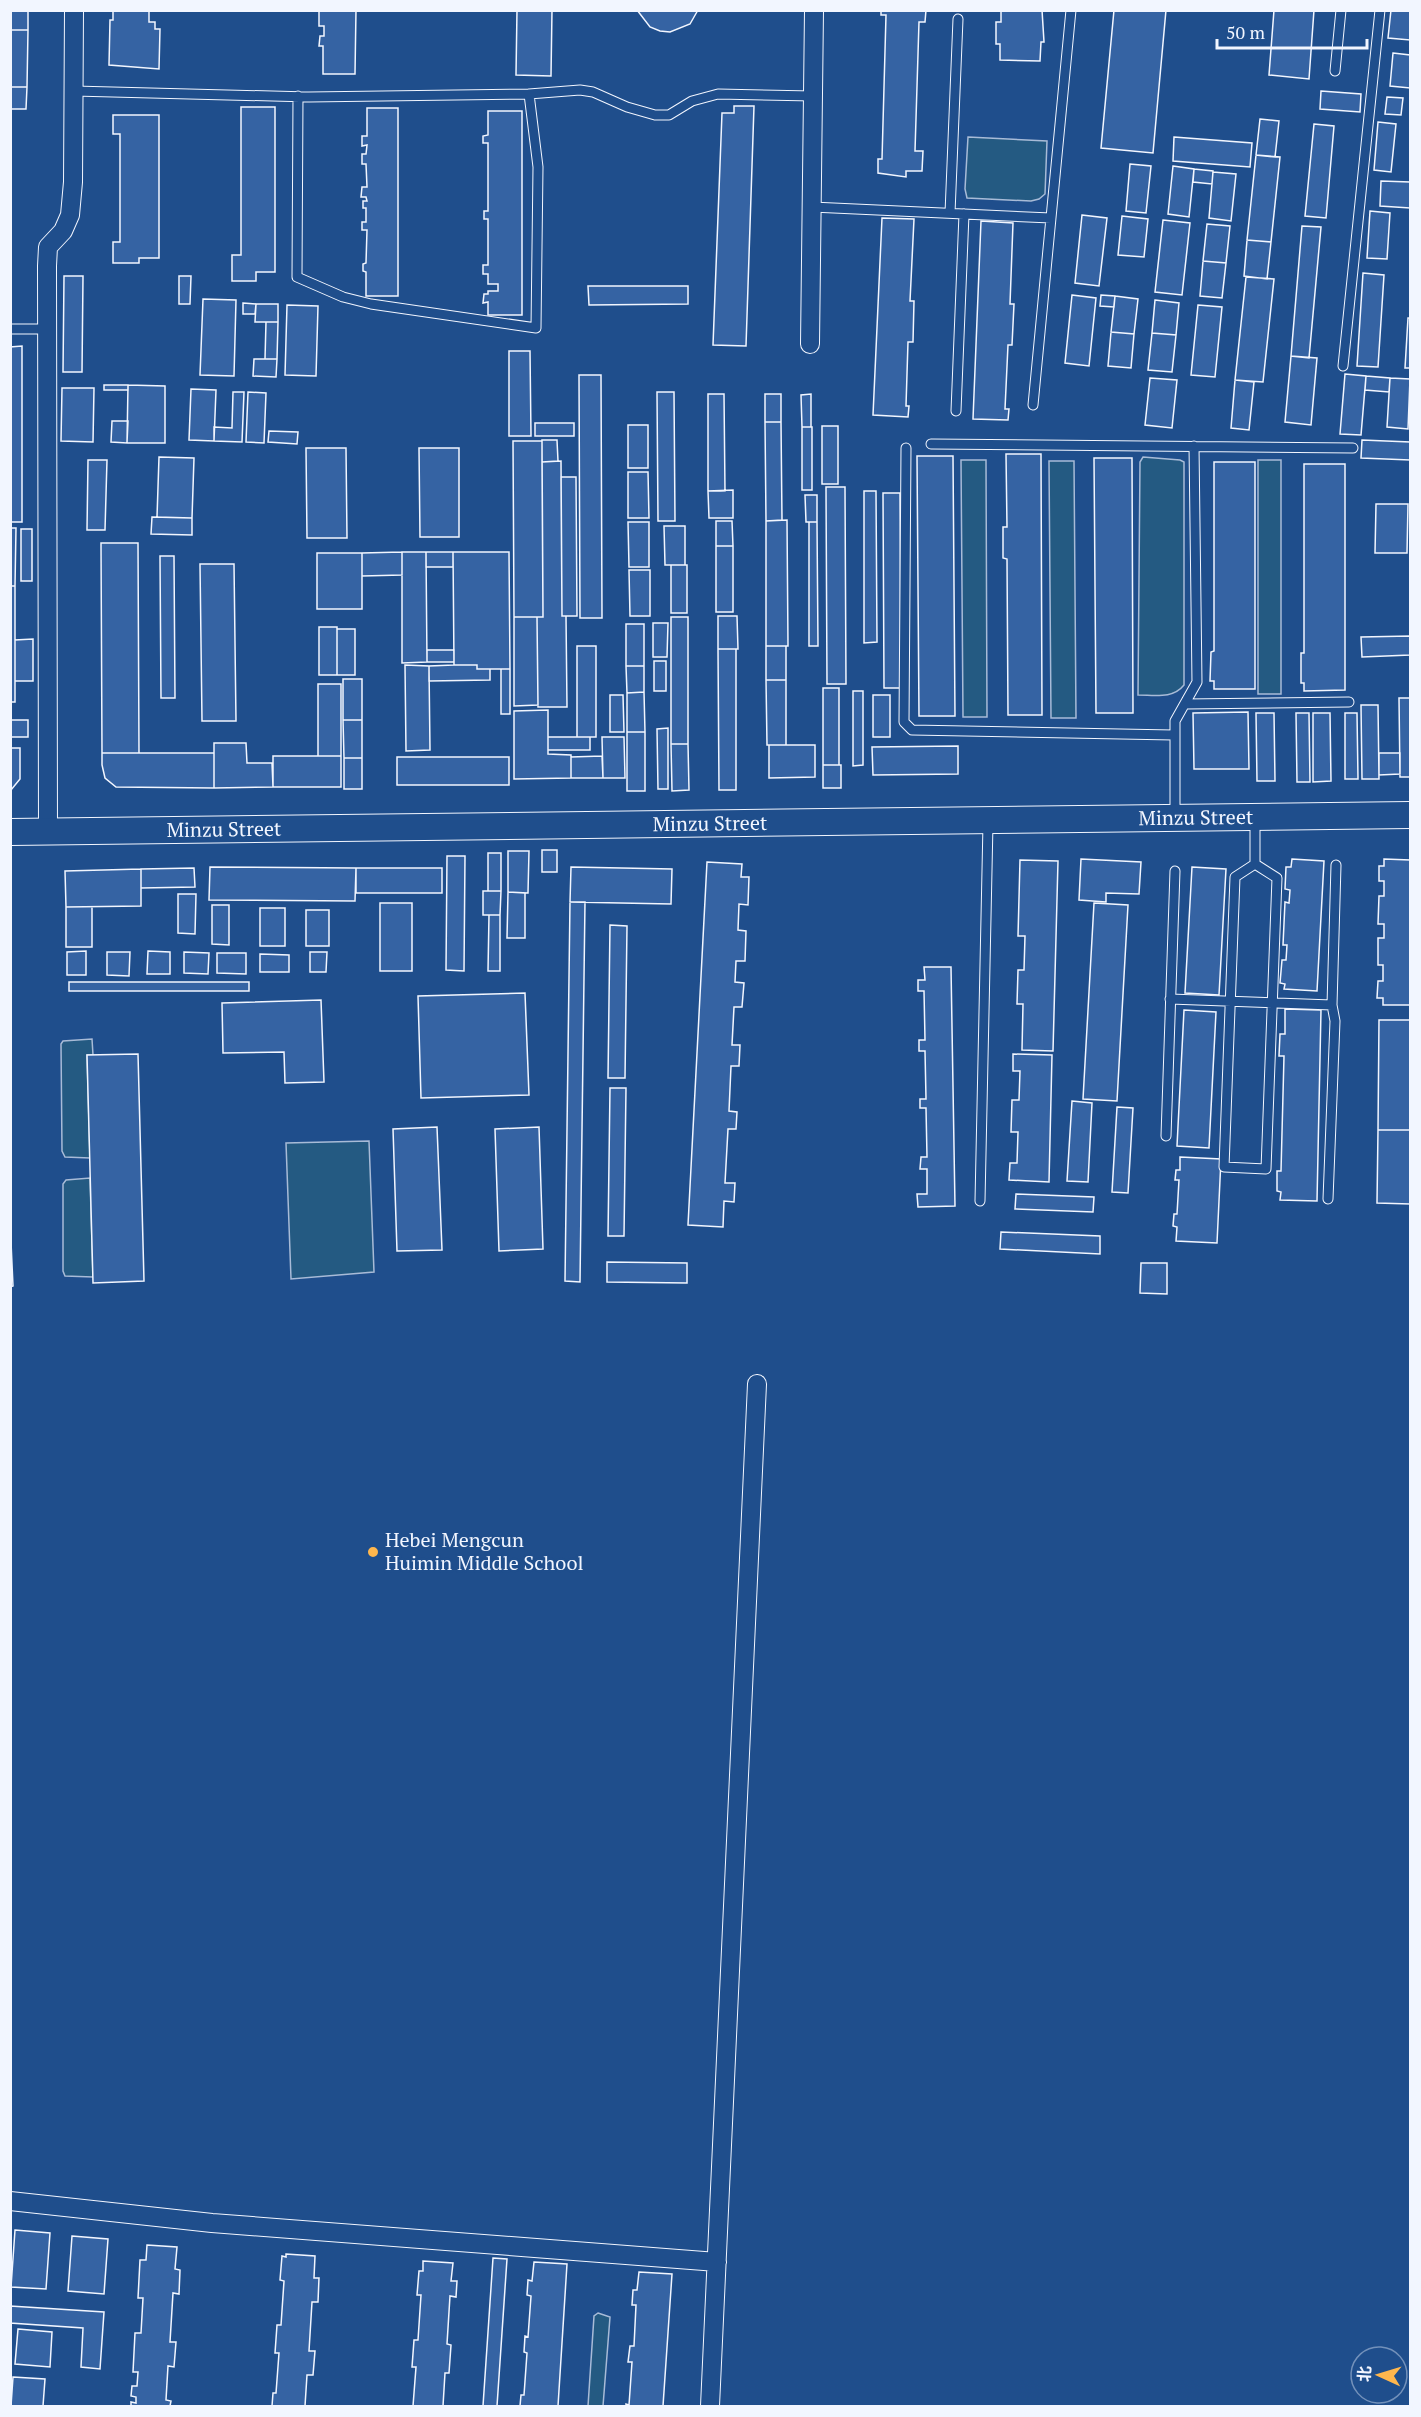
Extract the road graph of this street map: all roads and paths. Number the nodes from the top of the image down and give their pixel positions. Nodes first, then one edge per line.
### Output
1 (74, 10) edge
2 (814, 10) edge
3 (1071, 10) edge
4 (1341, 10) edge
5 (1380, 10) edge
6 (958, 20) dead end
7 (1335, 71) dead end
8 (74, 91) junction
9 (529, 94) junction
10 (298, 96) junction
11 (813, 96) junction
12 (812, 207) junction
13 (951, 213) junction
14 (964, 214) junction
15 (1051, 218) junction
16 (10, 329) edge
17 (47, 329) junction
18 (810, 344) dead end
19 (1343, 366) dead end
20 (1033, 405) dead end
21 (956, 411) dead end
22 (931, 444) dead end
23 (1194, 446) junction
24 (906, 448) dead end
25 (1353, 448) dead end
26 (1349, 702) dead end
27 (1185, 704) junction
28 (1173, 735) junction
29 (1410, 815) edge
30 (1255, 817) junction
31 (1175, 818) junction
32 (988, 820) junction
33 (48, 831) junction
34 (10, 832) edge
35 (1256, 864) junction
36 (1336, 865) dead end
37 (1175, 872) dead end
38 (1170, 999) junction
39 (1230, 1001) junction
40 (1272, 1003) junction
41 (1332, 1005) junction
42 (1166, 1136) dead end
43 (1328, 1199) dead end
44 (980, 1201) dead end
45 (757, 1384) dead end
46 (10, 2202) edge
47 (717, 2262) junction
48 (710, 2406) edge

1 - 8 street
2 - 11 street
3 - 15 lane
4 - 7 lane
5 - 19 lane
6 - 13 lane
8 - 10 lane
8 - 17 street
9 - 10 lane
9 - 10 lane
9 - 11 lane
11 - 12 street
12 - 13 lane
12 - 18 street
13 - 14 lane
14 - 15 lane
14 - 21 lane
15 - 20 lane
16 - 17 lane
17 - 33 street
22 - 23 lane
23 - 25 lane
23 - 27 lane
24 - 28 lane
26 - 27 lane
27 - 28 lane
28 - 31 lane
29 - 30 main road, Minzu Street
30 - 31 main road, Minzu Street
30 - 35 lane
31 - 32 main road, Minzu Street
32 - 33 main road, Minzu Street
32 - 44 lane
33 - 34 main road, Minzu Street
35 - 39 lane
35 - 40 lane
36 - 41 lane
37 - 38 lane
38 - 39 lane
38 - 42 lane
39 - 40 lane
39 - 40 lane
40 - 41 lane
41 - 43 lane
45 - 47 street
46 - 47 street
47 - 48 street

